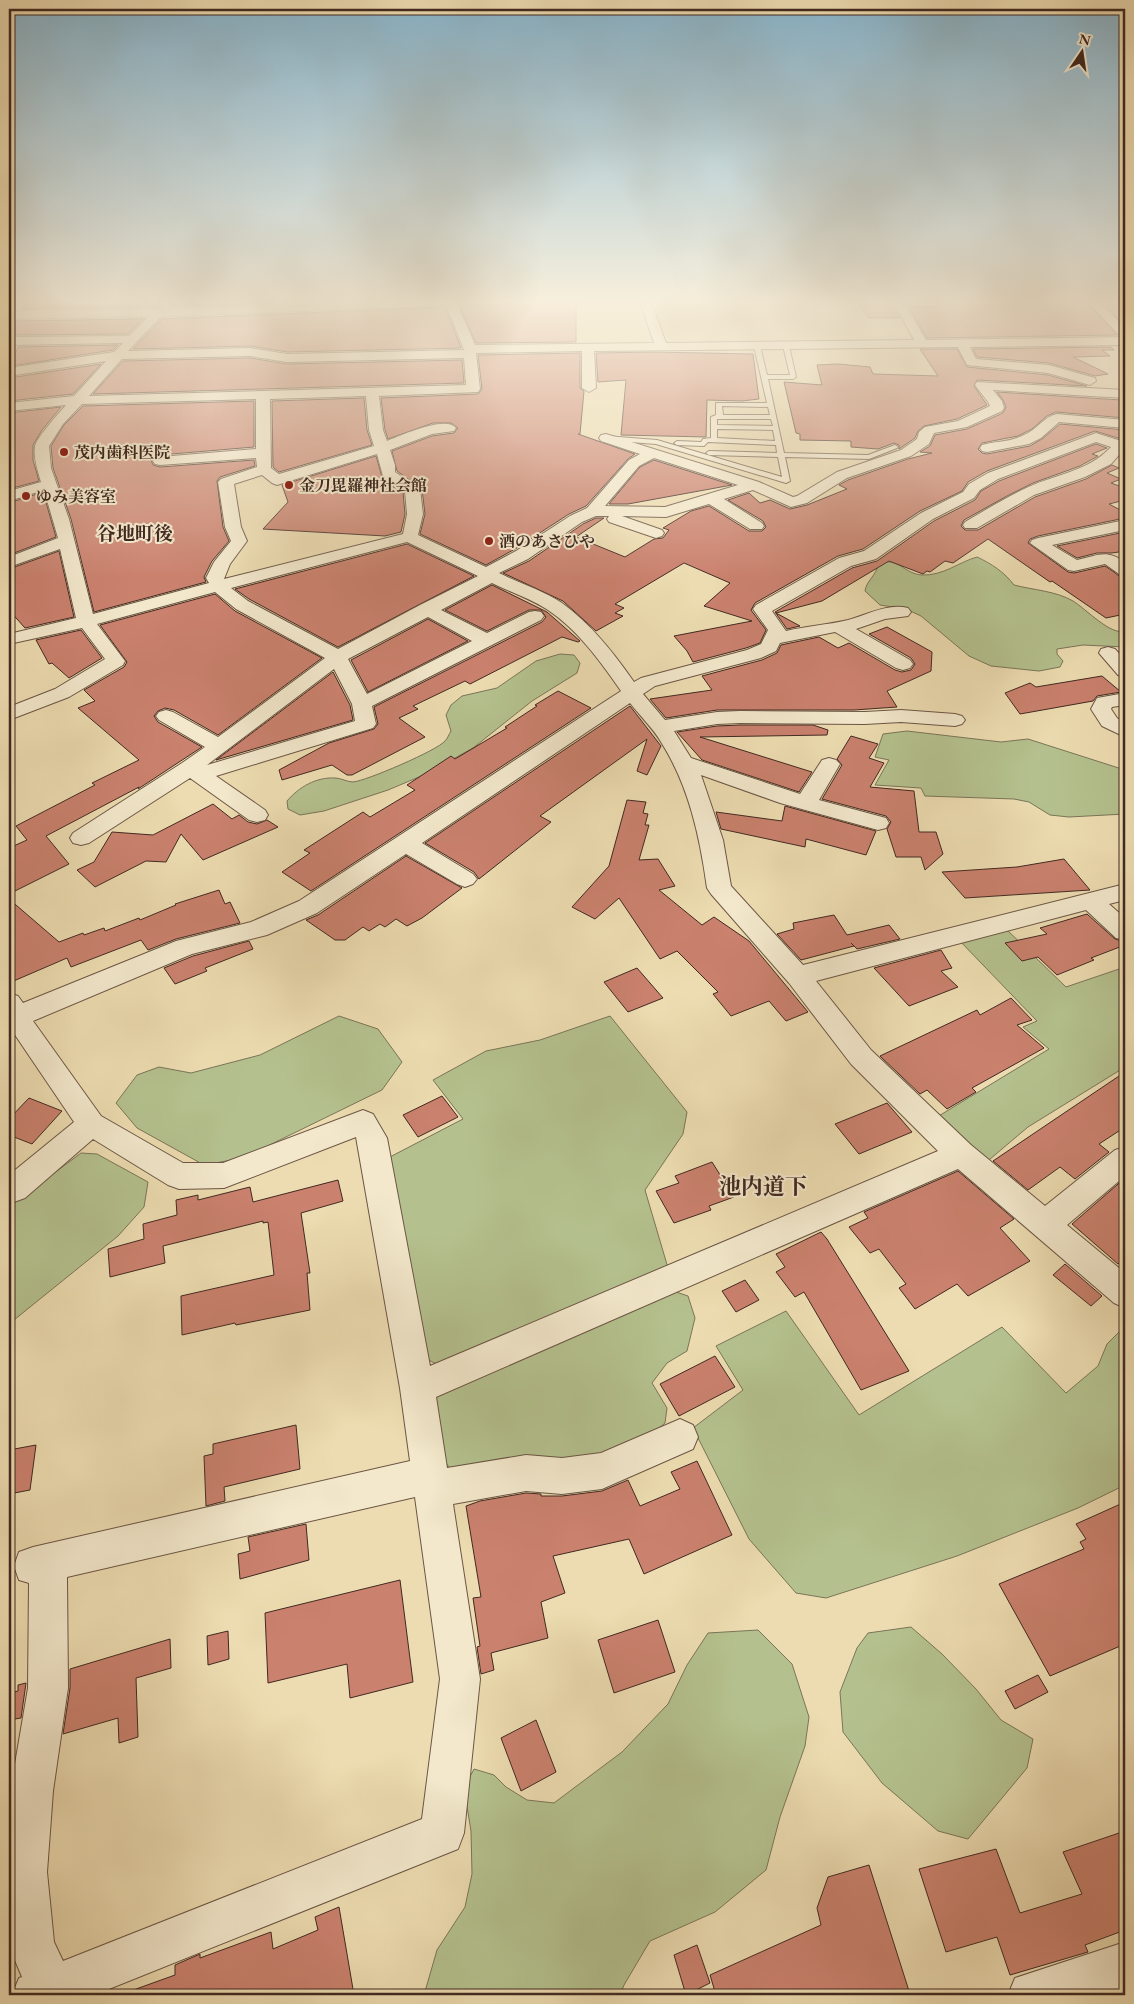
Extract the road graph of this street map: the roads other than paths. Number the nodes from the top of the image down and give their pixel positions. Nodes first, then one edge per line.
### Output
1 (372, 392) edge
2 (84, 393) edge
3 (353, 393) edge
4 (767, 393) edge
5 (988, 393) edge
6 (263, 395) junction
7 (77, 400) junction
8 (770, 405) junction
9 (9, 407) edge
10 (720, 417) junction
11 (774, 417) junction
12 (1125, 424) edge
13 (449, 428) dead end
14 (714, 428) junction
15 (776, 428) junction
16 (606, 438) dead end
17 (714, 440) junction
18 (779, 443) junction
19 (1123, 445) edge
20 (656, 447) junction
21 (895, 447) dead end
22 (382, 448) junction
23 (987, 448) dead end
24 (694, 453) junction
25 (781, 455) junction
26 (160, 461) dead end
27 (264, 461) junction
28 (49, 484) junction
29 (754, 485) junction
30 (9, 496) edge
31 (711, 498) junction
32 (593, 511) junction
33 (971, 525) dead end
34 (1125, 525) edge
35 (756, 526) dead end
36 (656, 533) dead end
37 (409, 536) junction
38 (66, 541) junction
39 (10, 562) edge
40 (1125, 570) edge
41 (490, 574) junction
42 (218, 585) junction
43 (426, 609) junction
44 (902, 612) dead end
45 (535, 616) dead end
46 (86, 621) junction
47 (839, 627) junction
48 (9, 639) edge
49 (774, 639) junction
50 (487, 640) junction
51 (1108, 653) dead end
52 (338, 657) junction
53 (903, 664) dead end
54 (1125, 671) edge
55 (631, 692) junction
56 (1125, 699) edge
57 (362, 704) junction
58 (9, 714) edge
59 (166, 716) dead end
60 (955, 720) dead end
61 (660, 727) junction
62 (1125, 731) edge
63 (219, 746) junction
64 (683, 762) junction
65 (829, 764) dead end
66 (195, 771) junction
67 (806, 803) junction
68 (257, 815) dead end
69 (878, 823) dead end
70 (82, 838) dead end
71 (406, 844) junction
72 (465, 879) dead end
73 (1125, 892) edge
74 (1090, 900) junction
75 (1125, 932) edge
76 (798, 976) junction
77 (15, 1024) edge
78 (91, 1124) junction
79 (961, 1154) junction
80 (1125, 1159) edge
81 (14, 1189) dead end
82 (1044, 1225) junction
83 (1125, 1293) edge
84 (417, 1388) junction
85 (680, 1437) dead end
86 (430, 1481) junction
87 (1125, 1965) edge
88 (43, 1992) edge
89 (1032, 1995) edge

1 - 22 street
2 - 7 street
3 - 6 street
4 - 8 lane
5 - 29 street
6 - 7 street
6 - 27 street
7 - 9 street
7 - 28 street
8 - 10 lane
8 - 11 lane
10 - 11 lane
10 - 14 lane
11 - 15 lane
12 - 23 street
13 - 22 street
14 - 15 lane
14 - 17 lane
15 - 18 lane
16 - 20 street
17 - 18 lane
17 - 20 lane
18 - 25 lane
19 - 33 street
19 - 49 street
20 - 24 lane
20 - 29 street
20 - 32 street
21 - 25 lane
22 - 27 street
22 - 37 street
24 - 25 lane
24 - 25 lane
26 - 27 street
27 - 42 street
28 - 30 street
28 - 38 street
29 - 31 street
31 - 32 street
31 - 35 street
32 - 36 street
32 - 41 street
34 - 40 street
37 - 41 street
37 - 42 street
38 - 39 street
38 - 46 street
41 - 43 street
41 - 55 street
42 - 46 street
42 - 52 street
43 - 50 street
43 - 52 street
44 - 47 street
45 - 50 street
46 - 48 street
46 - 58 street
47 - 49 street
47 - 53 street
49 - 55 street
50 - 57 street
51 - 54 street
52 - 57 street
52 - 63 street
55 - 61 street
55 - 71 street
56 - 62 street
57 - 66 street
59 - 63 street
60 - 61 street
61 - 64 street
63 - 66 street
64 - 67 street
64 - 76 street
65 - 67 street
66 - 68 street
66 - 70 street
67 - 69 street
71 - 72 street
71 - 77 street
73 - 74 street
74 - 75 street
74 - 76 street
76 - 79 street
77 - 78 street
78 - 81 street
78 - 84 street
79 - 82 street
79 - 84 street
80 - 82 street
82 - 83 street
84 - 86 street
85 - 86 street
86 - 88 street
86 - 88 street
87 - 89 street

